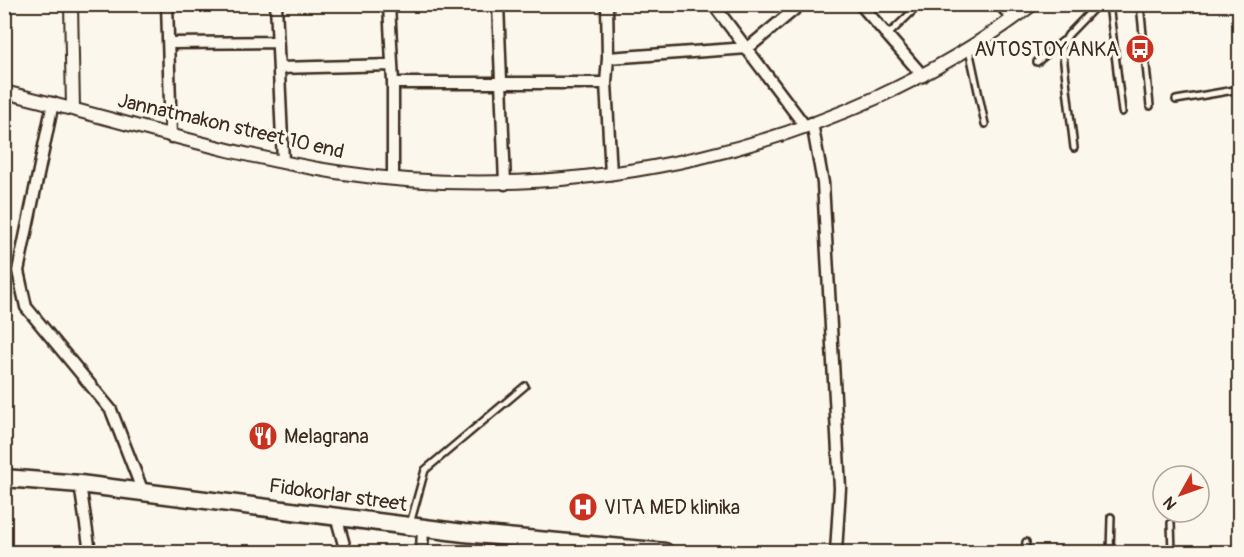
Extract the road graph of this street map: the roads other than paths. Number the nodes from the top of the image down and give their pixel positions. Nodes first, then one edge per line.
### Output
1 (71, 4) edge
2 (167, 4) edge
3 (276, 4) edge
4 (389, 4) edge
5 (498, 4) edge
6 (607, 4) edge
7 (713, 4) edge
8 (801, 4) edge
9 (860, 4) edge
10 (1000, 4) edge
11 (1033, 4) edge
12 (1098, 4) edge
13 (1109, 4) edge
14 (1140, 4) edge
15 (919, 5) edge
16 (1013, 20) junction
17 (888, 34) junction
18 (1063, 41) junction
19 (169, 42) junction
20 (277, 42) junction
21 (748, 48) junction
22 (968, 48) junction
23 (608, 58) junction
24 (1037, 62) dead end
25 (392, 65) junction
26 (279, 68) junction
27 (923, 76) junction
28 (500, 82) junction
29 (393, 83) junction
30 (606, 83) junction
31 (1239, 89) edge
32 (4, 92) edge
33 (1176, 100) dead end
34 (53, 103) junction
35 (1150, 106) dead end
36 (73, 108) junction
37 (1122, 112) dead end
38 (809, 124) junction
39 (985, 124) dead end
40 (171, 137) junction
41 (1074, 148) dead end
42 (283, 162) junction
43 (611, 174) junction
44 (393, 178) junction
45 (505, 184) junction
46 (525, 387) dead end
47 (4, 478) edge
48 (80, 484) junction
49 (143, 492) junction
50 (336, 516) junction
51 (1111, 517) dead end
52 (1171, 524) edge
53 (416, 527) junction
54 (1026, 542) dead end
55 (624, 551) edge
56 (90, 552) edge
57 (346, 552) edge
58 (422, 552) edge
59 (665, 552) edge
60 (836, 552) edge
61 (1025, 552) edge
62 (1110, 552) edge
63 (1172, 552) edge

1 - 36 street
2 - 19 street
3 - 20 street
4 - 25 street
5 - 28 street
6 - 23 street
7 - 21 street
8 - 21 street
9 - 17 street
10 - 16 street
11 - 16 street, Jannatmakon street 10 end
12 - 18 lane
13 - 37 lane
14 - 35 lane
15 - 17 lane
16 - 22 street, Jannatmakon street 10 end
17 - 27 street
18 - 24 lane
18 - 41 lane
19 - 20 street
19 - 40 street
20 - 26 street
21 - 23 street
21 - 38 street
22 - 27 street, Jannatmakon street 10 end
22 - 39 lane
23 - 30 street
25 - 26 street
25 - 29 street
26 - 42 street
27 - 38 street, Jannatmakon street 10 end
28 - 29 street
28 - 30 street
28 - 45 street
29 - 44 street
30 - 43 street
31 - 33 lane
32 - 34 street, Jannatmakon street 10 end
34 - 36 street, Jannatmakon street 10 end
34 - 49 street
36 - 40 street, Jannatmakon street 10 end
38 - 43 street, Jannatmakon street 10 end
38 - 60 street
40 - 42 street, Jannatmakon street 10 end
42 - 44 street, Jannatmakon street 10 end
43 - 45 street, Jannatmakon street 10 end
44 - 45 street, Jannatmakon street 10 end
46 - 53 lane
47 - 48 main road, Fidokorlar street
48 - 49 main road, Fidokorlar street
48 - 56 street
49 - 50 main road, Fidokorlar street
50 - 53 main road, Fidokorlar street
50 - 57 street
51 - 62 lane
52 - 63 lane
53 - 55 main road, Fidokorlar street
53 - 58 street
54 - 61 lane
55 - 59 main road, Fidokorlar street

